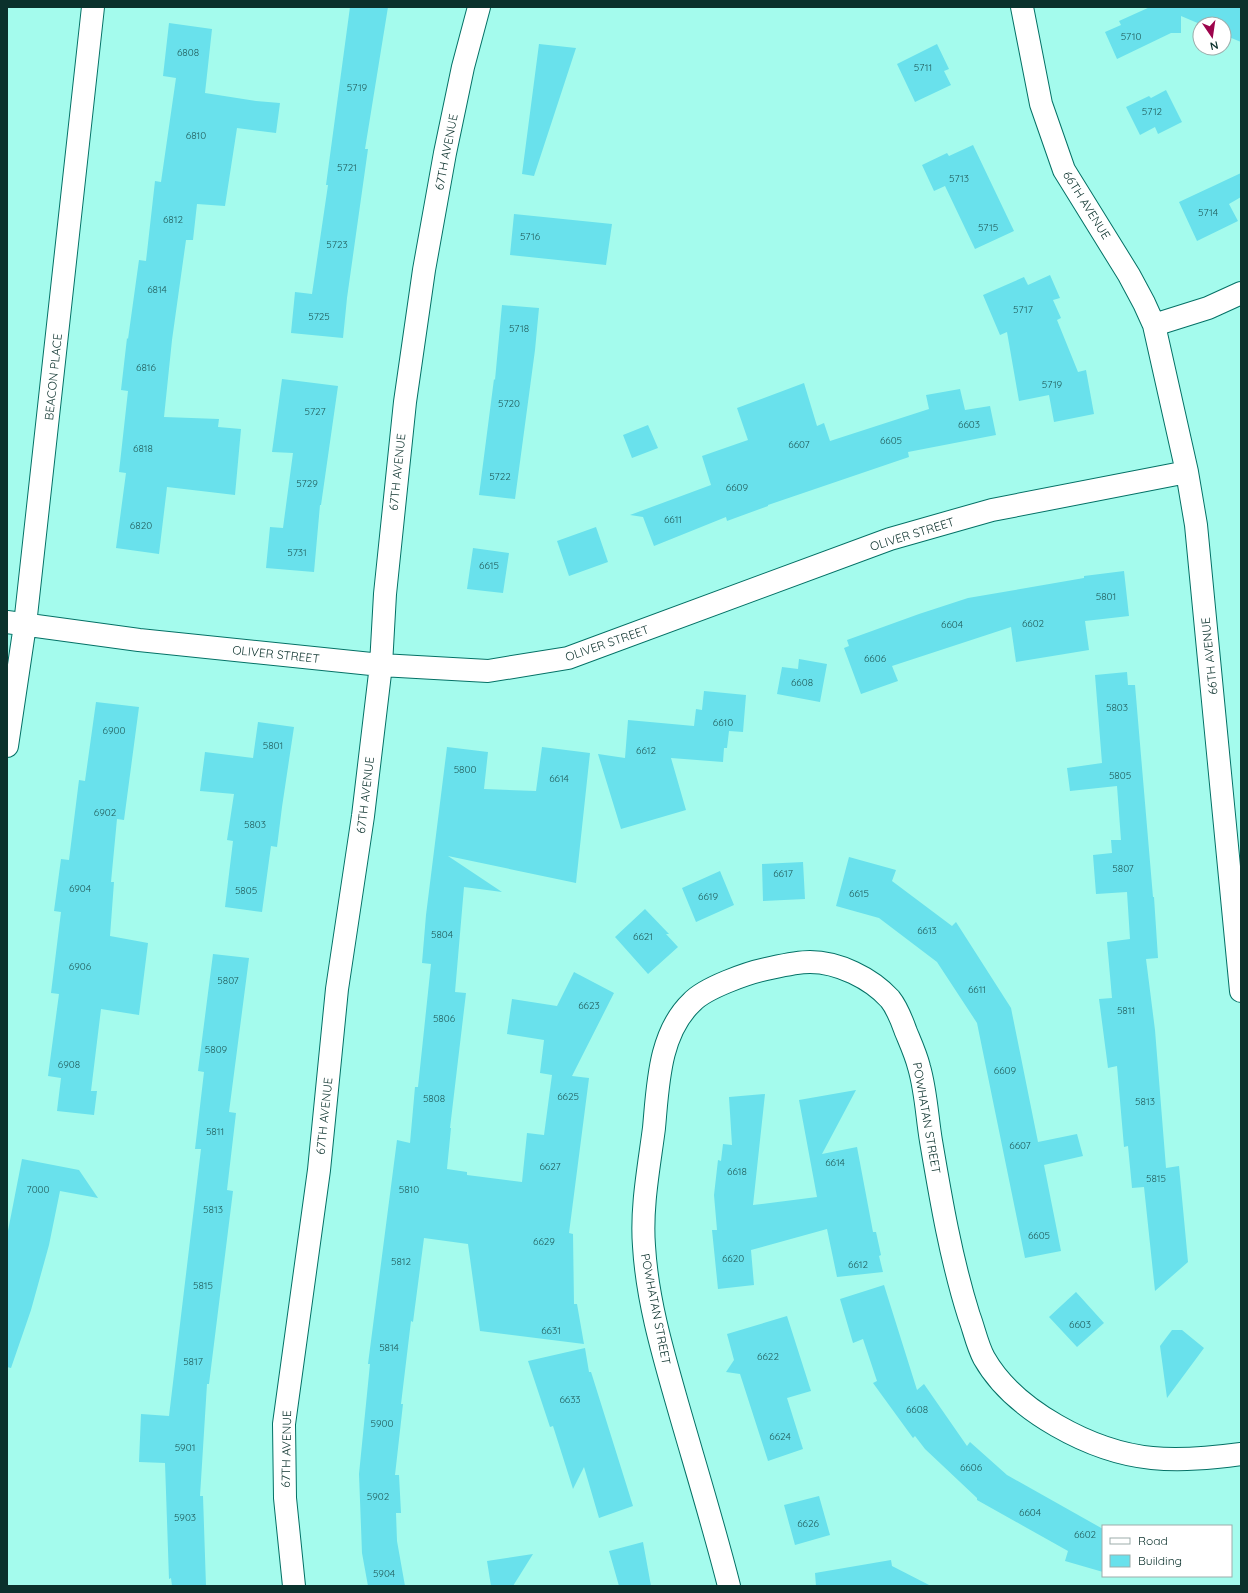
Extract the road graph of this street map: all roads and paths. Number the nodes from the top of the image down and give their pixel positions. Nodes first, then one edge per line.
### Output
1 (93, 7) edge
2 (480, 7) edge
3 (1022, 7) edge
4 (1241, 293) edge
5 (1154, 326) junction
6 (1188, 472) junction
7 (16, 624) edge
8 (381, 665) junction
9 (7, 746) edge
10 (1241, 991) edge
11 (1241, 1454) edge
12 (294, 1586) edge
13 (729, 1586) edge

1 - 7 street, BEACON PLACE
2 - 8 street, 67TH AVENUE
3 - 5 street, 66TH AVENUE
4 - 5 street
5 - 6 street, 66TH AVENUE
6 - 8 street, OLIVER STREET
6 - 10 street, 66TH AVENUE
7 - 8 street, OLIVER STREET
7 - 9 street, BEACON PLACE
8 - 12 street, 67TH AVENUE
11 - 13 street, POWHATAN STREET

